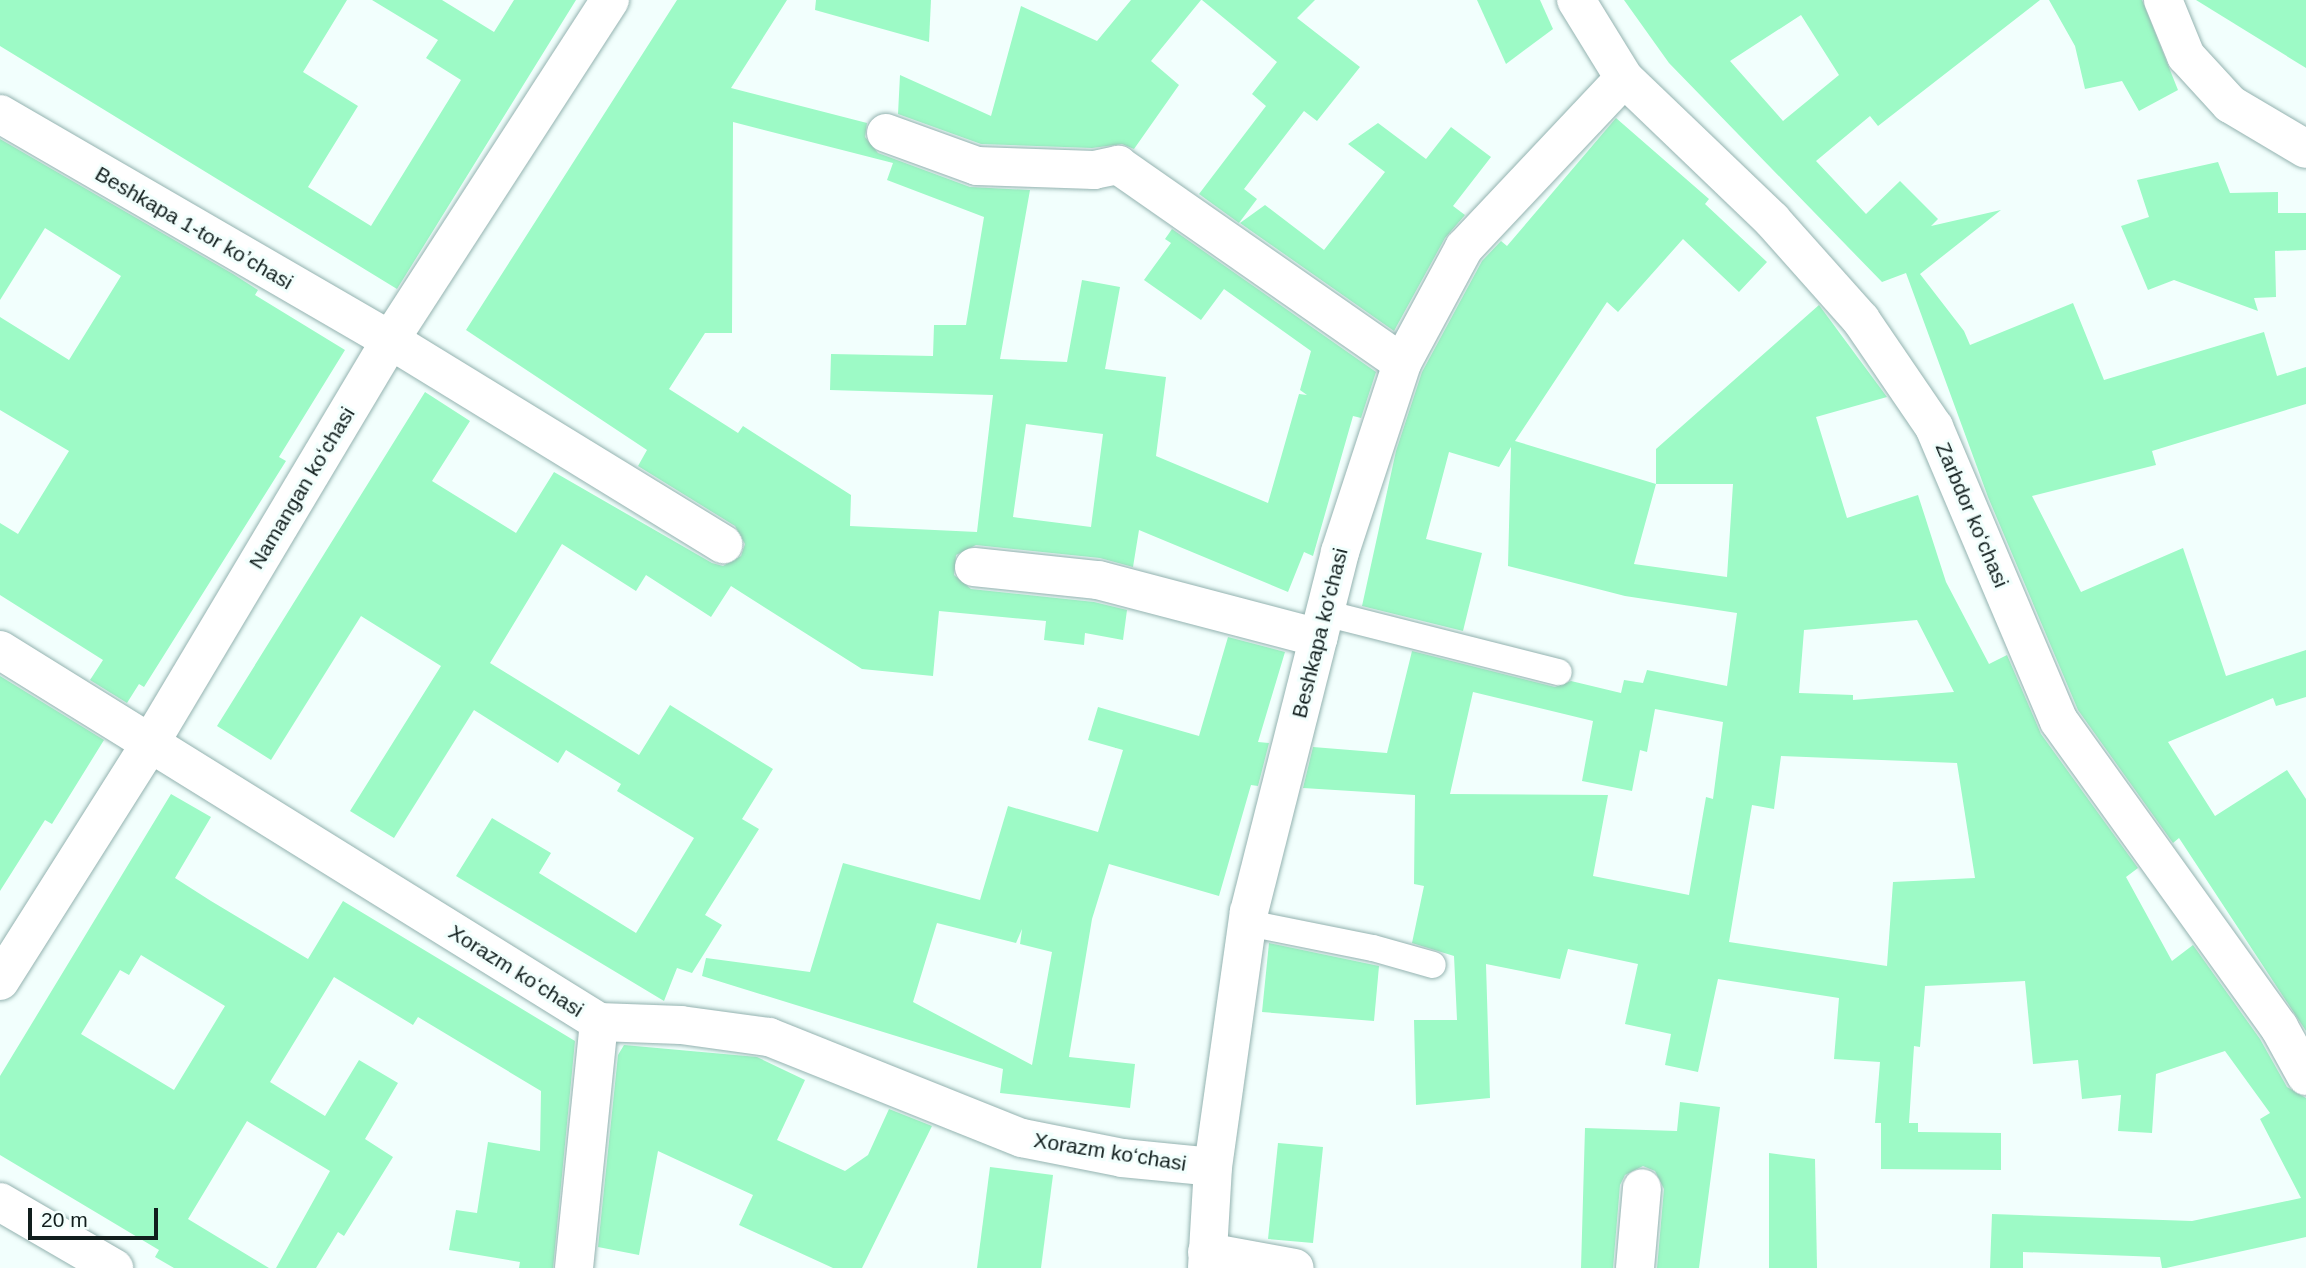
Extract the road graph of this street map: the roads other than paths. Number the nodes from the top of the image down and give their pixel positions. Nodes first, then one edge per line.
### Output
1 (610, 0) edge
2 (1576, 0) edge
3 (2163, 0) edge
4 (1624, 78) junction
5 (0, 114) edge
6 (886, 133) dead end
7 (2306, 149) edge
8 (390, 340) junction
9 (1402, 363) junction
10 (723, 544) dead end
11 (974, 568) dead end
12 (1322, 625) junction
13 (0, 650) edge
14 (1559, 672) dead end
15 (149, 745) junction
16 (1248, 923) junction
17 (1433, 965) dead end
18 (0, 981) edge
19 (599, 1022) junction
20 (2306, 1076) edge
21 (1213, 1167) junction
22 (1642, 1188) dead end
23 (0, 1202) edge
24 (1207, 1260) edge
25 (114, 1268) edge
26 (574, 1268) edge
27 (1295, 1268) edge
28 (1634, 1268) edge

1 - 8 street, Namangan koʻchasi
2 - 4 street, Zarbdor koʻchasi
3 - 7 street
4 - 9 street, Beshkapa ko'chasi
4 - 20 street, Zarbdor koʻchasi
5 - 8 street, Beshkapa 1-tor koʼchasi
6 - 9 street
8 - 10 street, Beshkapa 1-tor koʼchasi
8 - 15 street, Namangan koʻchasi
9 - 12 street, Beshkapa ko'chasi
11 - 12 street
12 - 14 lane
12 - 16 street, Beshkapa ko'chasi
13 - 15 street, Xorazm koʻchasi
15 - 18 street, Namangan koʻchasi
15 - 19 street, Xorazm koʻchasi
16 - 17 lane
16 - 21 street, Beshkapa ko'chasi
19 - 21 street, Xorazm koʻchasi
19 - 26 street
21 - 24 street, Beshkapa ko'chasi
22 - 28 street
23 - 25 street
24 - 27 street

